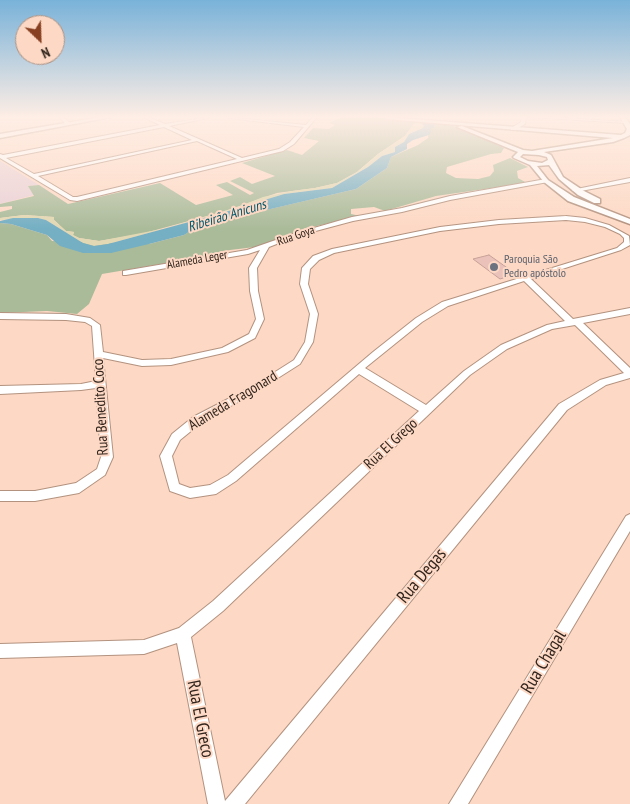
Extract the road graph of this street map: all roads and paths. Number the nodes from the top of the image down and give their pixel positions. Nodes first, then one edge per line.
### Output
1 (519, 154) edge
2 (131, 155) edge
3 (230, 155) edge
4 (264, 155) edge
5 (539, 155) edge
6 (561, 155) edge
7 (1, 156) edge
8 (243, 160) junction
9 (551, 160) junction
10 (532, 164) junction
11 (33, 176) junction
12 (630, 180) edge
13 (546, 181) junction
14 (575, 190) junction
15 (630, 214) edge
16 (621, 219) junction
17 (630, 222) edge
18 (607, 226) junction
19 (626, 231) edge
20 (266, 246) junction
21 (126, 272) dead end
22 (526, 279) junction
23 (630, 311) edge
24 (0, 316) edge
25 (574, 322) junction
26 (98, 354) junction
27 (359, 369) junction
28 (630, 374) edge
29 (100, 384) junction
30 (0, 390) edge
31 (427, 411) junction
32 (0, 496) edge
33 (630, 520) edge
34 (183, 634) junction
35 (0, 651) edge
36 (217, 804) edge
37 (233, 804) edge
38 (458, 804) edge

1 - 10 street
2 - 11 street
3 - 8 street
4 - 8 street
5 - 9 street
6 - 9 street
7 - 11 street
8 - 11 street
9 - 10 street
9 - 14 street
10 - 13 street
12 - 14 street
13 - 16 street
13 - 20 street, Rua Goya
14 - 15 street
16 - 17 street
16 - 18 street
18 - 19 street, Alameda Fragonard
18 - 27 street, Alameda Fragonard
19 - 22 street, Alameda Fragonard
20 - 21 street, Alameda Leger
20 - 26 street, Rua Goya
22 - 25 street
22 - 27 street, Alameda Fragonard
23 - 25 street, Rua El Grego
24 - 26 street, Rua Benedito Coco
25 - 28 street
25 - 31 street, Rua El Grego
26 - 29 street, Rua Benedito Coco
27 - 31 street
28 - 37 street, Rua Degas
29 - 30 street
29 - 32 street, Rua Benedito Coco
31 - 34 street, Rua El Grego
33 - 38 street, Rua Chagal
34 - 35 street
34 - 36 street, Rua El Greco

